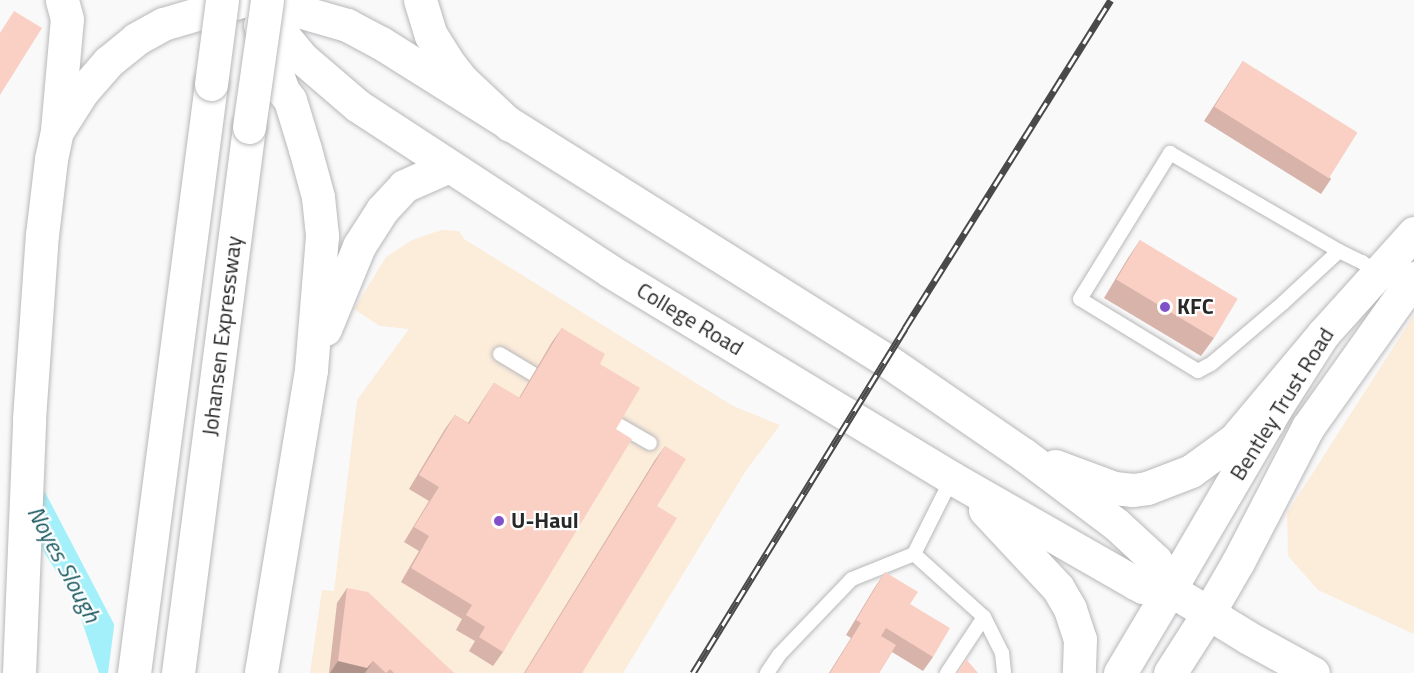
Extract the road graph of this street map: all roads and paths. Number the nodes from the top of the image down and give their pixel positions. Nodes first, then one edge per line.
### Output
1 (62, 0) edge
2 (222, 0) edge
3 (245, 0) edge
4 (253, 0) edge
5 (260, 0) edge
6 (267, 0) edge
7 (420, 0) edge
8 (510, 125) junction
9 (57, 130) junction
10 (449, 165) junction
11 (1414, 233) edge
12 (1339, 251) junction
13 (1377, 273) junction
14 (1414, 278) edge
15 (1323, 334) junction
16 (500, 354) dead end
17 (311, 370) junction
18 (533, 374) edge
19 (617, 424) edge
20 (650, 443) dead end
21 (1023, 454) junction
22 (952, 478) junction
23 (914, 554) junction
24 (1166, 587) junction
25 (1209, 612) junction
26 (984, 617) junction
27 (19, 673) edge
28 (134, 673) edge
29 (178, 673) edge
30 (261, 673) edge
31 (767, 673) edge
32 (947, 673) edge
33 (1004, 673) edge
34 (1079, 673) edge
35 (1120, 673) edge
36 (1170, 673) edge
37 (1313, 673) edge

1 - 9 main road
2 - 28 main road, Johansen Expressway, bridge
3 - 9 main road
4 - 10 main road, College Road
4 - 17 main road
5 - 8 main road
6 - 29 main road, Johansen Expressway, bridge
7 - 8 main road
8 - 21 main road
9 - 27 main road
10 - 17 main road
10 - 22 main road, College Road
11 - 13 main road, Bentley Trust Road
12 - 12 lane
12 - 13 lane
13 - 15 main road, Bentley Trust Road
14 - 25 main road, Bentley Trust Road
15 - 21 main road
15 - 24 main road, Bentley Trust Road
16 - 18 lane
17 - 30 main road
19 - 20 lane
21 - 24 main road
22 - 23 lane
22 - 24 main road, College Road
22 - 34 main road
23 - 26 lane
23 - 31 lane
24 - 25 main road, College Road
24 - 35 main road, Bentley Trust Road
25 - 36 main road, Bentley Trust Road
25 - 37 main road, College Road
26 - 32 lane
26 - 33 lane

